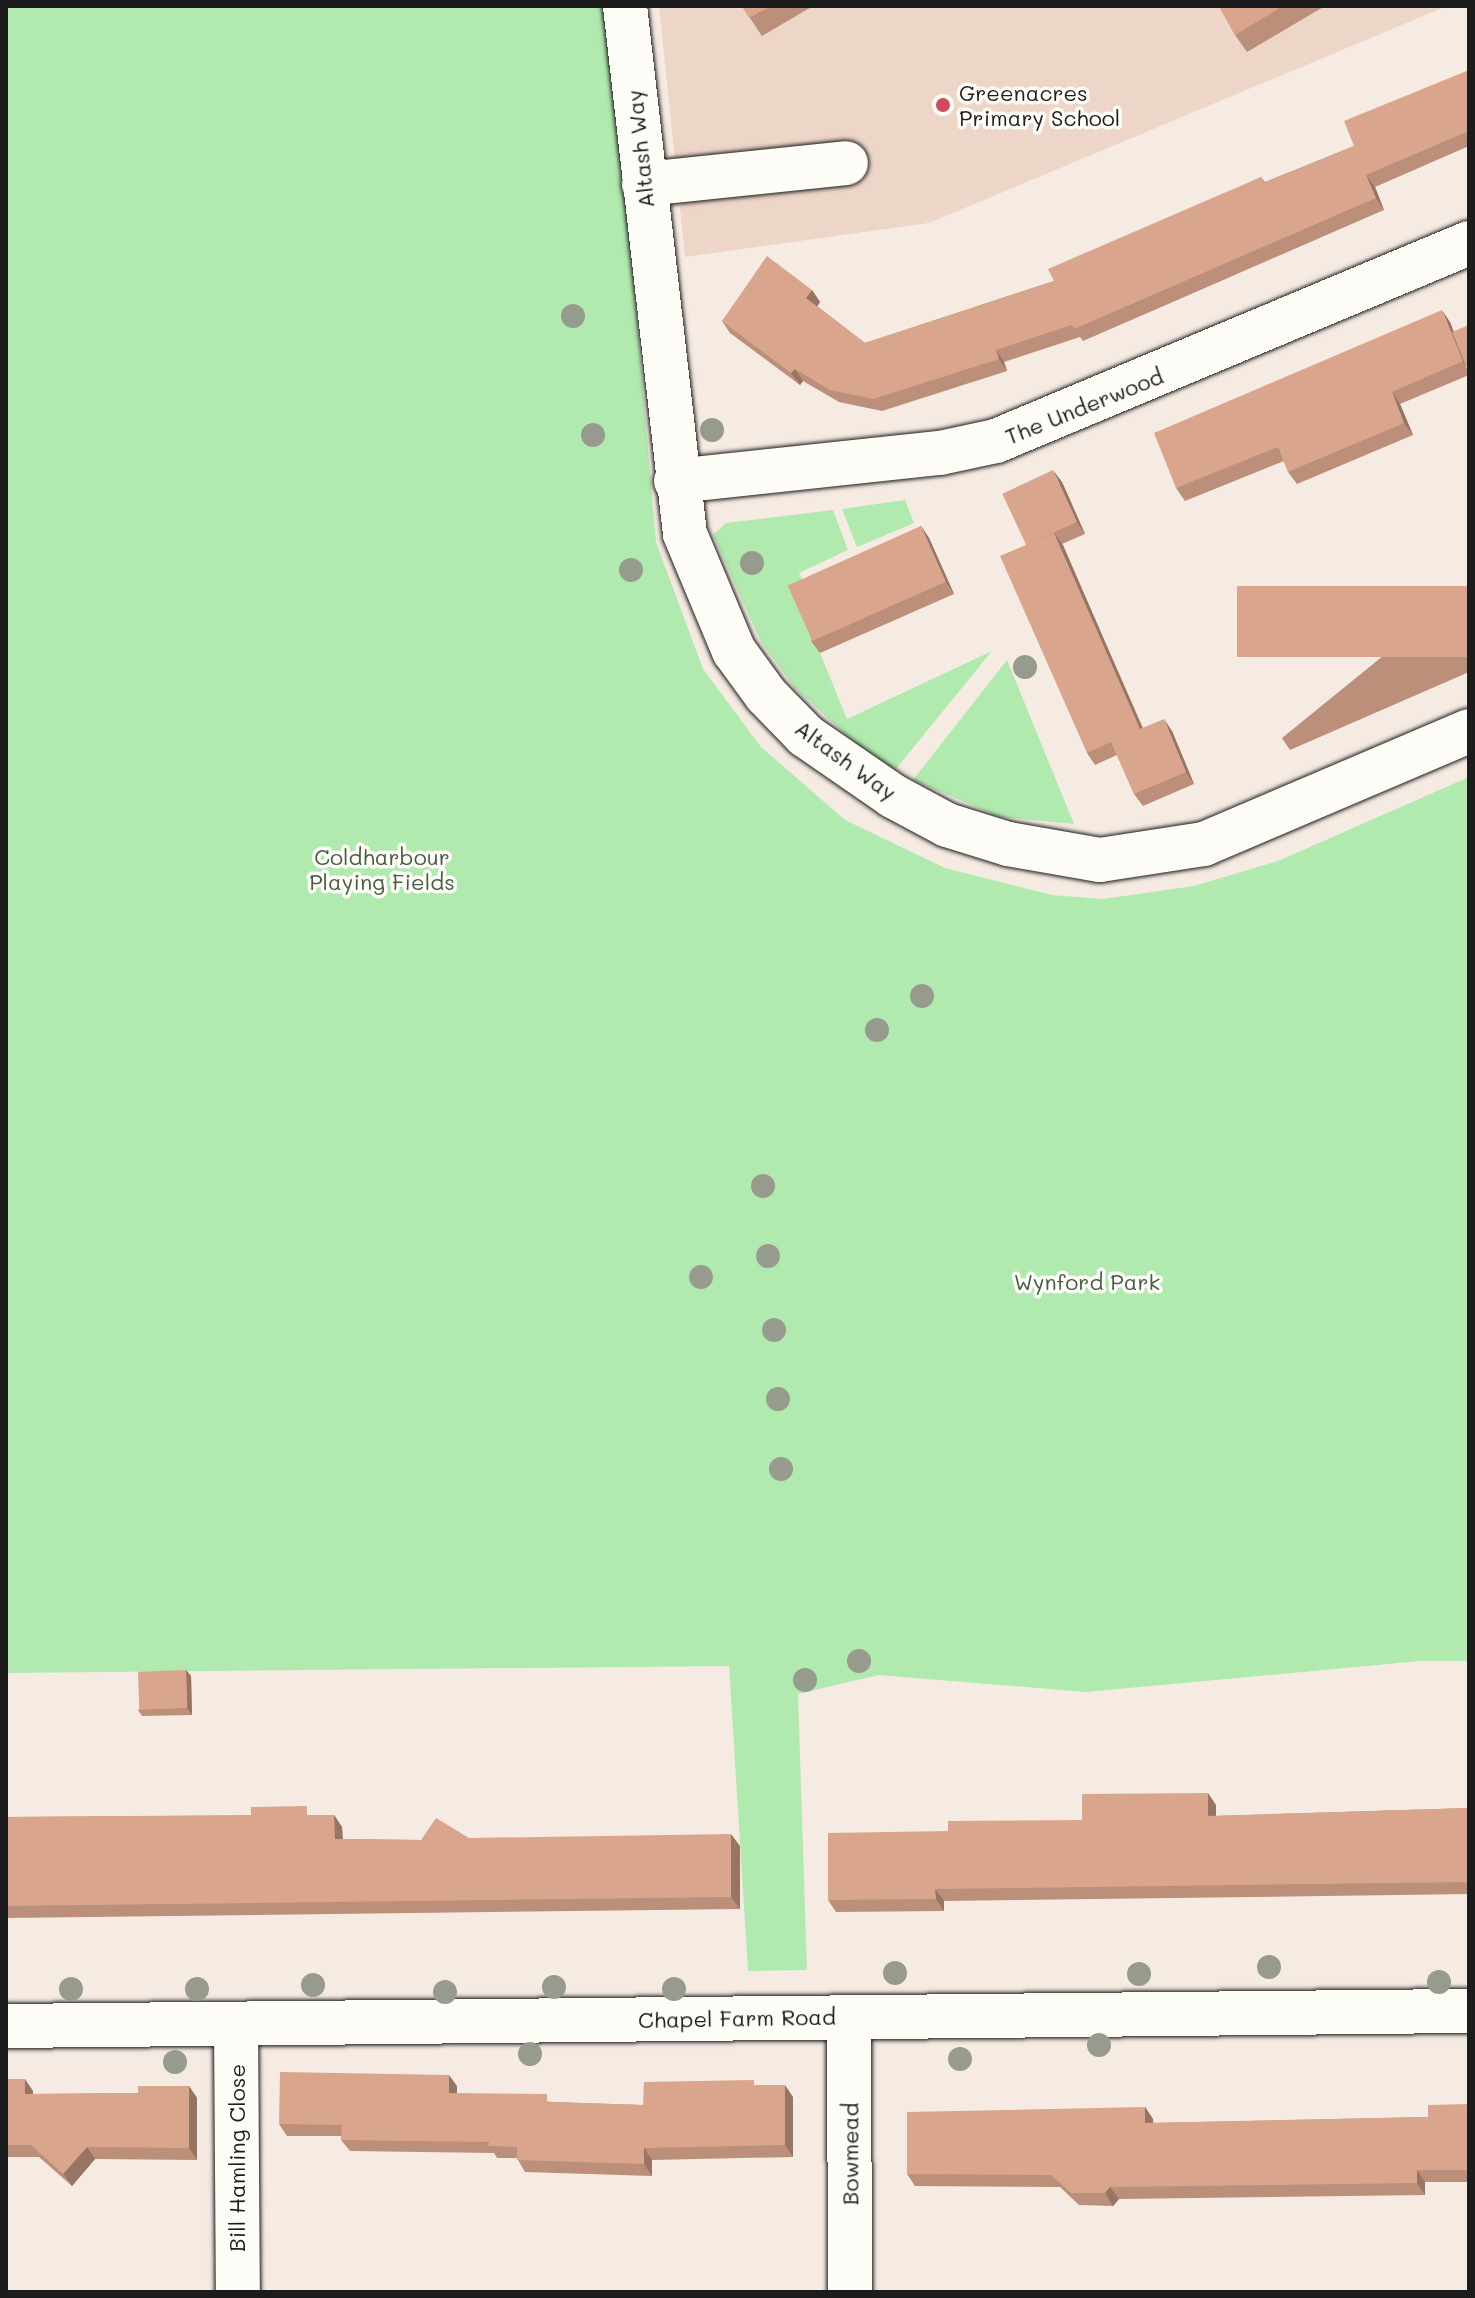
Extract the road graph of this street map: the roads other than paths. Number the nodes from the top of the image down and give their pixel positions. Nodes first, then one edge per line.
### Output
1 (625, 6) edge
2 (846, 163) dead end
3 (644, 184) junction
4 (1469, 243) edge
5 (676, 481) junction
6 (1469, 731) edge
7 (1469, 2011) edge
8 (849, 2017) junction
9 (236, 2024) junction
10 (6, 2026) edge
11 (238, 2292) edge
12 (850, 2292) edge

1 - 3 street, Altash Way
2 - 3 street
3 - 5 street, Altash Way
4 - 5 street, The Underwood
5 - 6 street, Altash Way
7 - 8 street, Chapel Farm Road
8 - 9 street, Chapel Farm Road
8 - 12 street, Bowmead
9 - 10 street, Chapel Farm Road
9 - 11 street, Bill Hamling Close

